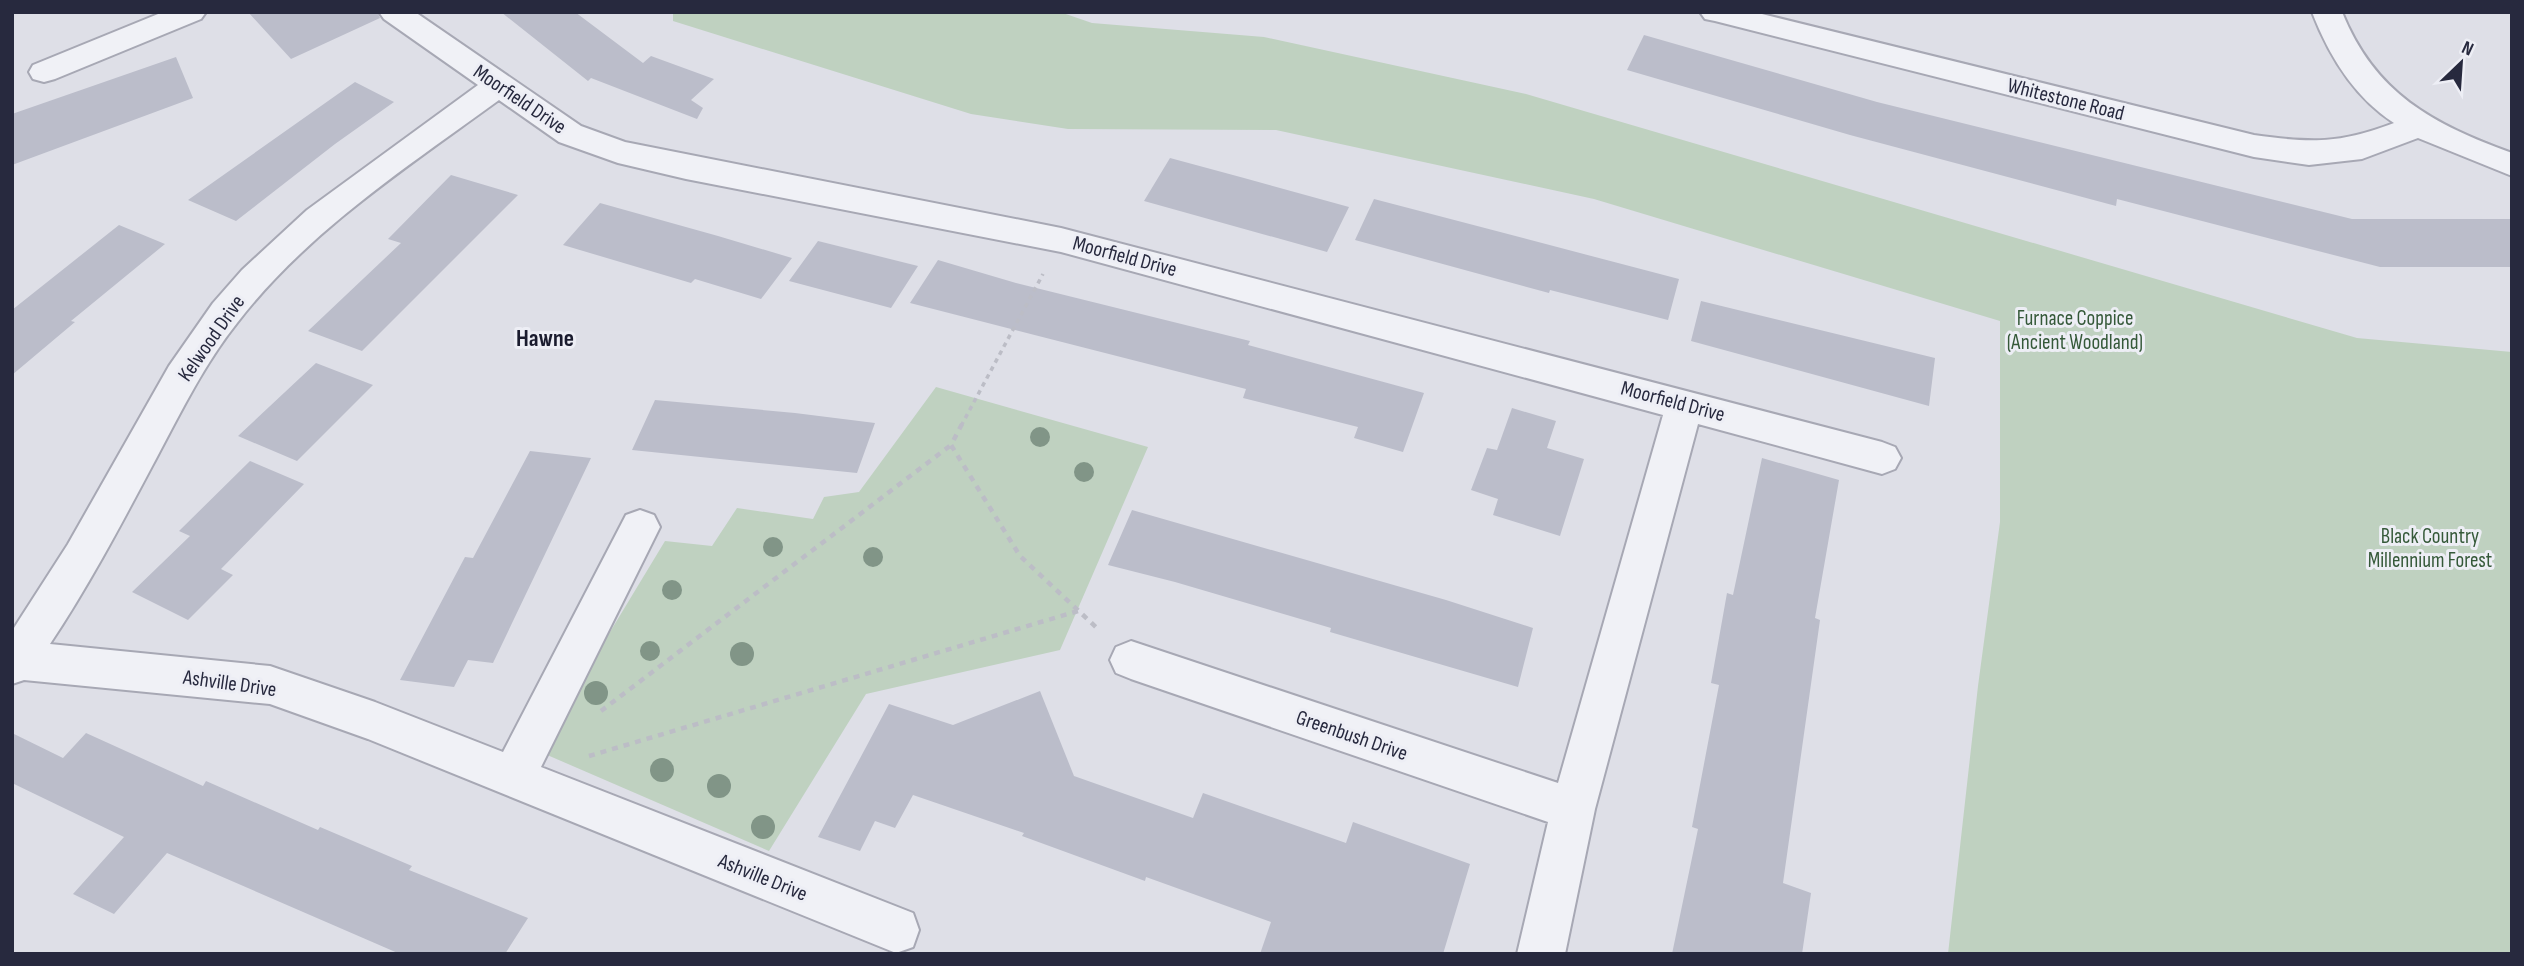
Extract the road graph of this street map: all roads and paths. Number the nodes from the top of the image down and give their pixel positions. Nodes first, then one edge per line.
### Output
1 (191, 12) edge
2 (394, 12) edge
3 (1715, 12) edge
4 (2327, 12) edge
5 (44, 72) dead end
6 (497, 86) junction
7 (2417, 126) junction
8 (2512, 165) edge
9 (1061, 240) junction
10 (1685, 404) junction
11 (951, 445) junction
12 (1882, 458) dead end
13 (640, 527) dead end
14 (1079, 611) junction
15 (1131, 660) joint
16 (14, 662) edge
17 (600, 712) dead end
18 (512, 779) junction
19 (1573, 809) junction
20 (896, 930) dead end
21 (1541, 954) edge

1 - 5 street
2 - 6 street, Moorfield Drive
3 - 7 street, Whitestone Road
4 - 7 street
6 - 9 street, Moorfield Drive
6 - 16 street, Kelwood Drive
7 - 8 street
9 - 10 street, Moorfield Drive
9 - 11 path
10 - 12 street, Moorfield Drive
10 - 19 street
11 - 14 path
11 - 17 path
13 - 18 street
14 - 15 path
14 - 18 path
15 - 19 street, Greenbush Drive
16 - 18 street, Ashville Drive
18 - 20 street, Ashville Drive
19 - 21 street

